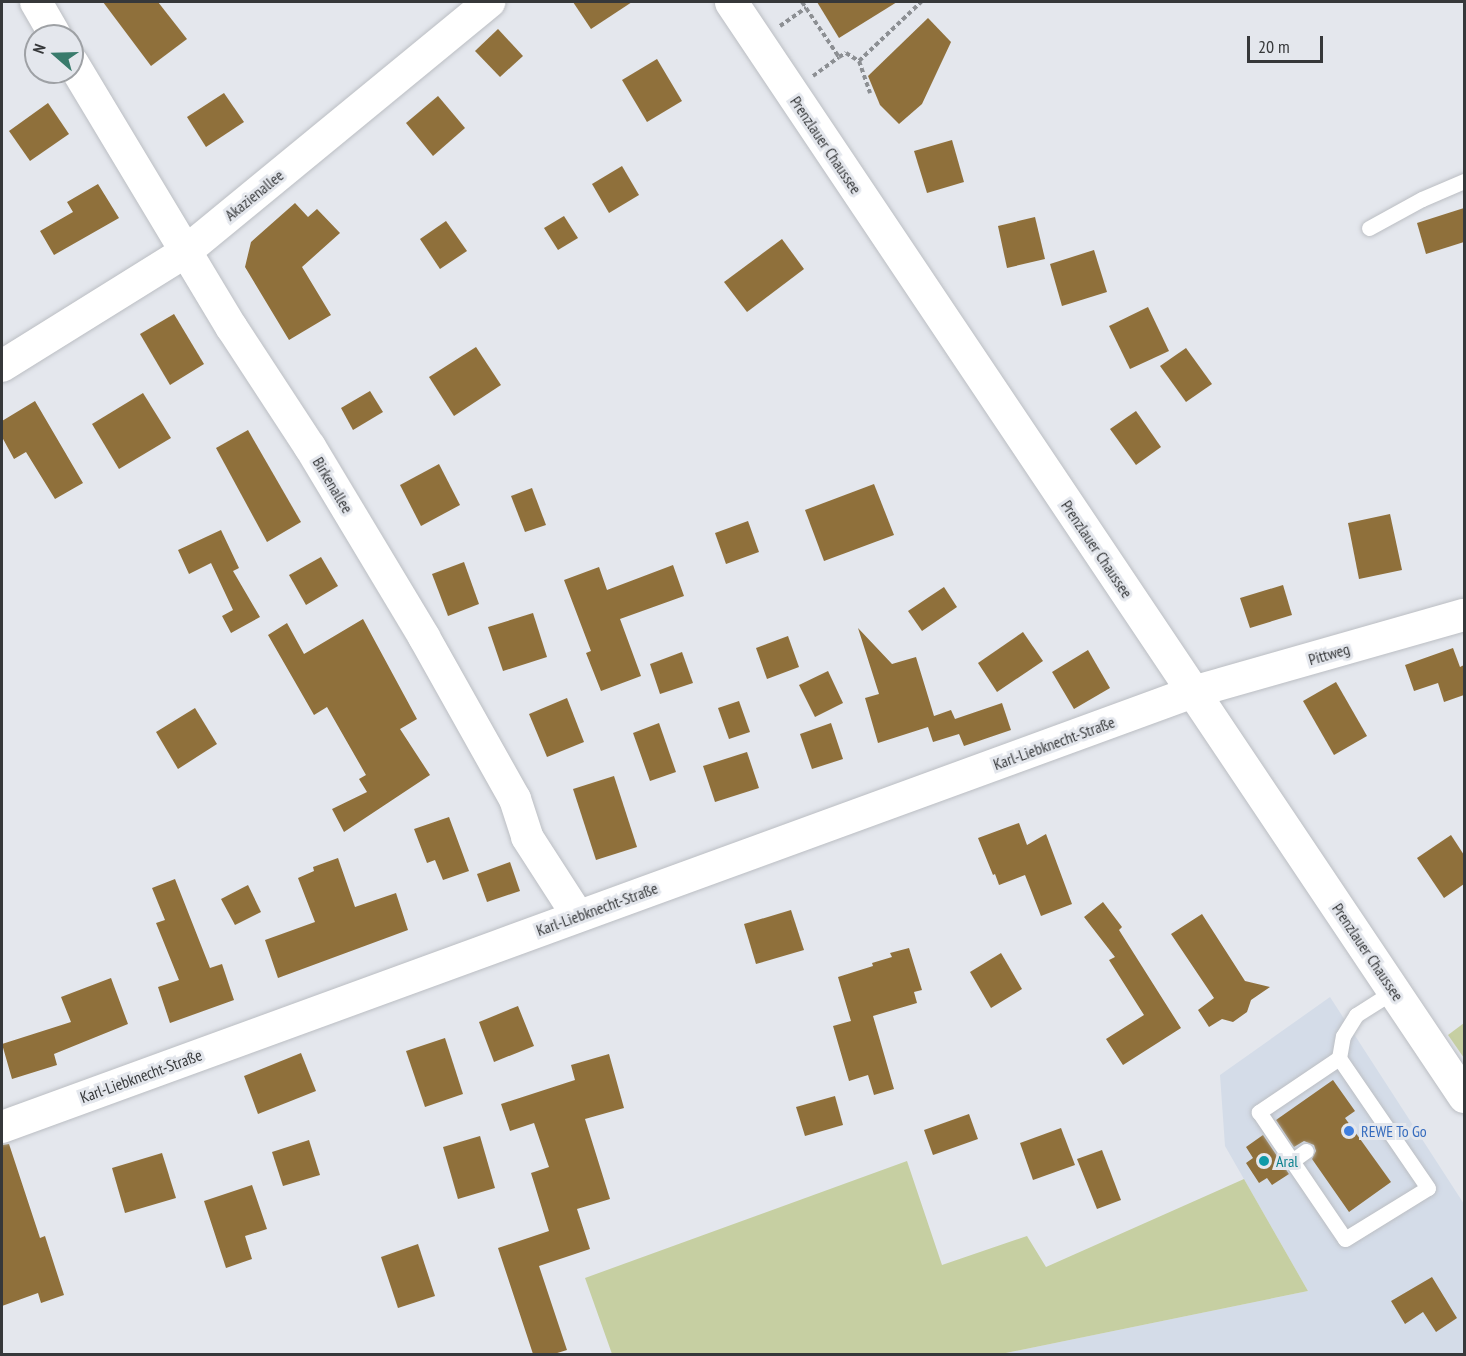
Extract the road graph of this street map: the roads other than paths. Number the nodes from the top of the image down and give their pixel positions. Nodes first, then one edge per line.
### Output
1 (36, 2) edge
2 (489, 2) edge
3 (731, 2) edge
4 (49, 24) edge
5 (84, 82) edge
6 (1464, 181) edge
7 (1369, 228) dead end
8 (186, 252) junction
9 (2, 366) edge
10 (1464, 615) edge
11 (1193, 692) junction
12 (578, 916) junction
13 (1394, 991) junction
14 (1339, 1058) junction
15 (1464, 1096) edge
16 (2, 1127) edge
17 (1306, 1151) dead end
18 (1292, 1161) junction

1 - 4 street
2 - 8 street, Akazienallee
3 - 11 main road, Prenzlauer Chaussee
5 - 8 street, Birkenallee
6 - 7 lane
8 - 9 street, Akazienallee
8 - 12 street, Birkenallee
10 - 11 street, Pittweg
11 - 12 street, Karl-Liebknecht-Straße
11 - 13 main road, Prenzlauer Chaussee
12 - 16 street, Karl-Liebknecht-Straße
13 - 14 lane
13 - 15 main road, Prenzlauer Chaussee
14 - 18 lane
14 - 18 lane
17 - 18 lane

